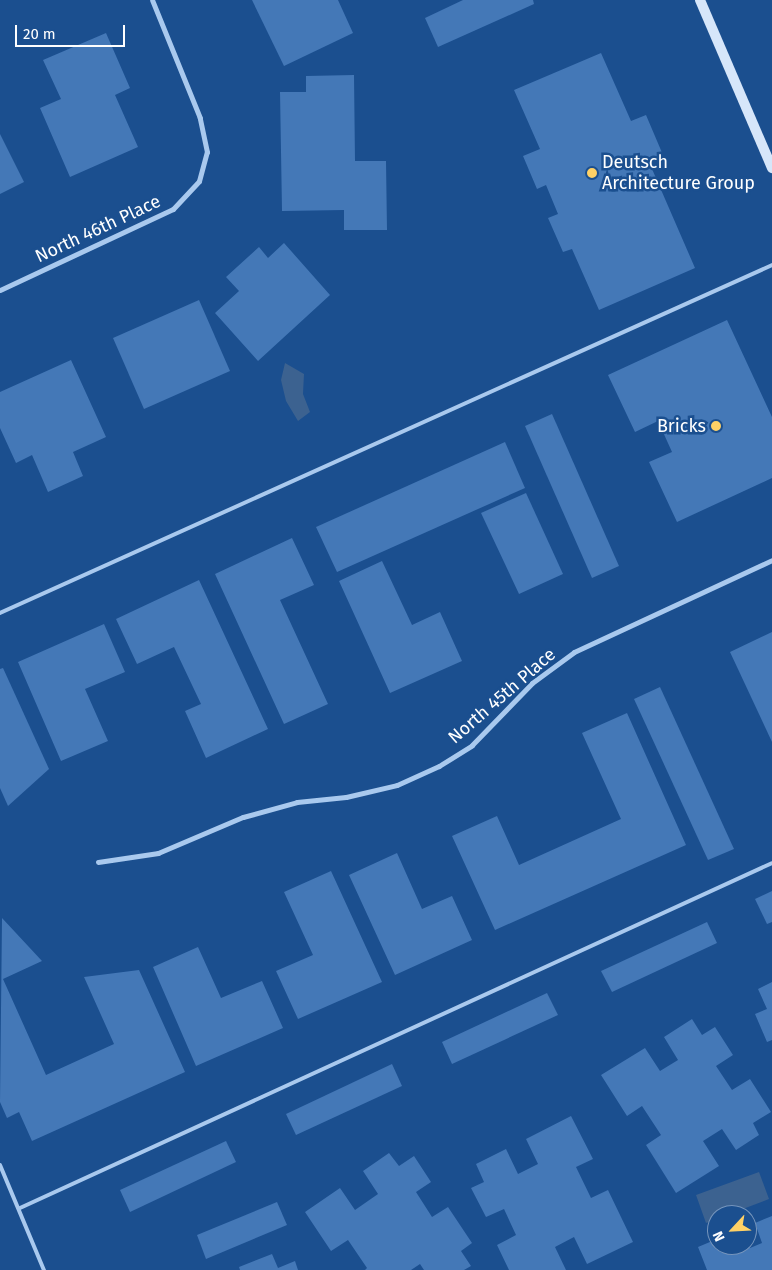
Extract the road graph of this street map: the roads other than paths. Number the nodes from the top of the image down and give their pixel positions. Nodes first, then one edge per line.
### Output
1 (152, 0) edge
2 (700, 0) edge
3 (772, 168) edge
4 (772, 265) edge
5 (0, 290) edge
6 (772, 560) edge
7 (0, 613) edge
8 (98, 862) dead end
9 (772, 863) edge
10 (0, 1165) edge
11 (20, 1208) junction
12 (44, 1270) edge

1 - 5 street, North 46th Place
2 - 3 main road
4 - 7 lane
6 - 8 street, North 45th Place
9 - 11 lane
10 - 11 lane
11 - 12 lane

